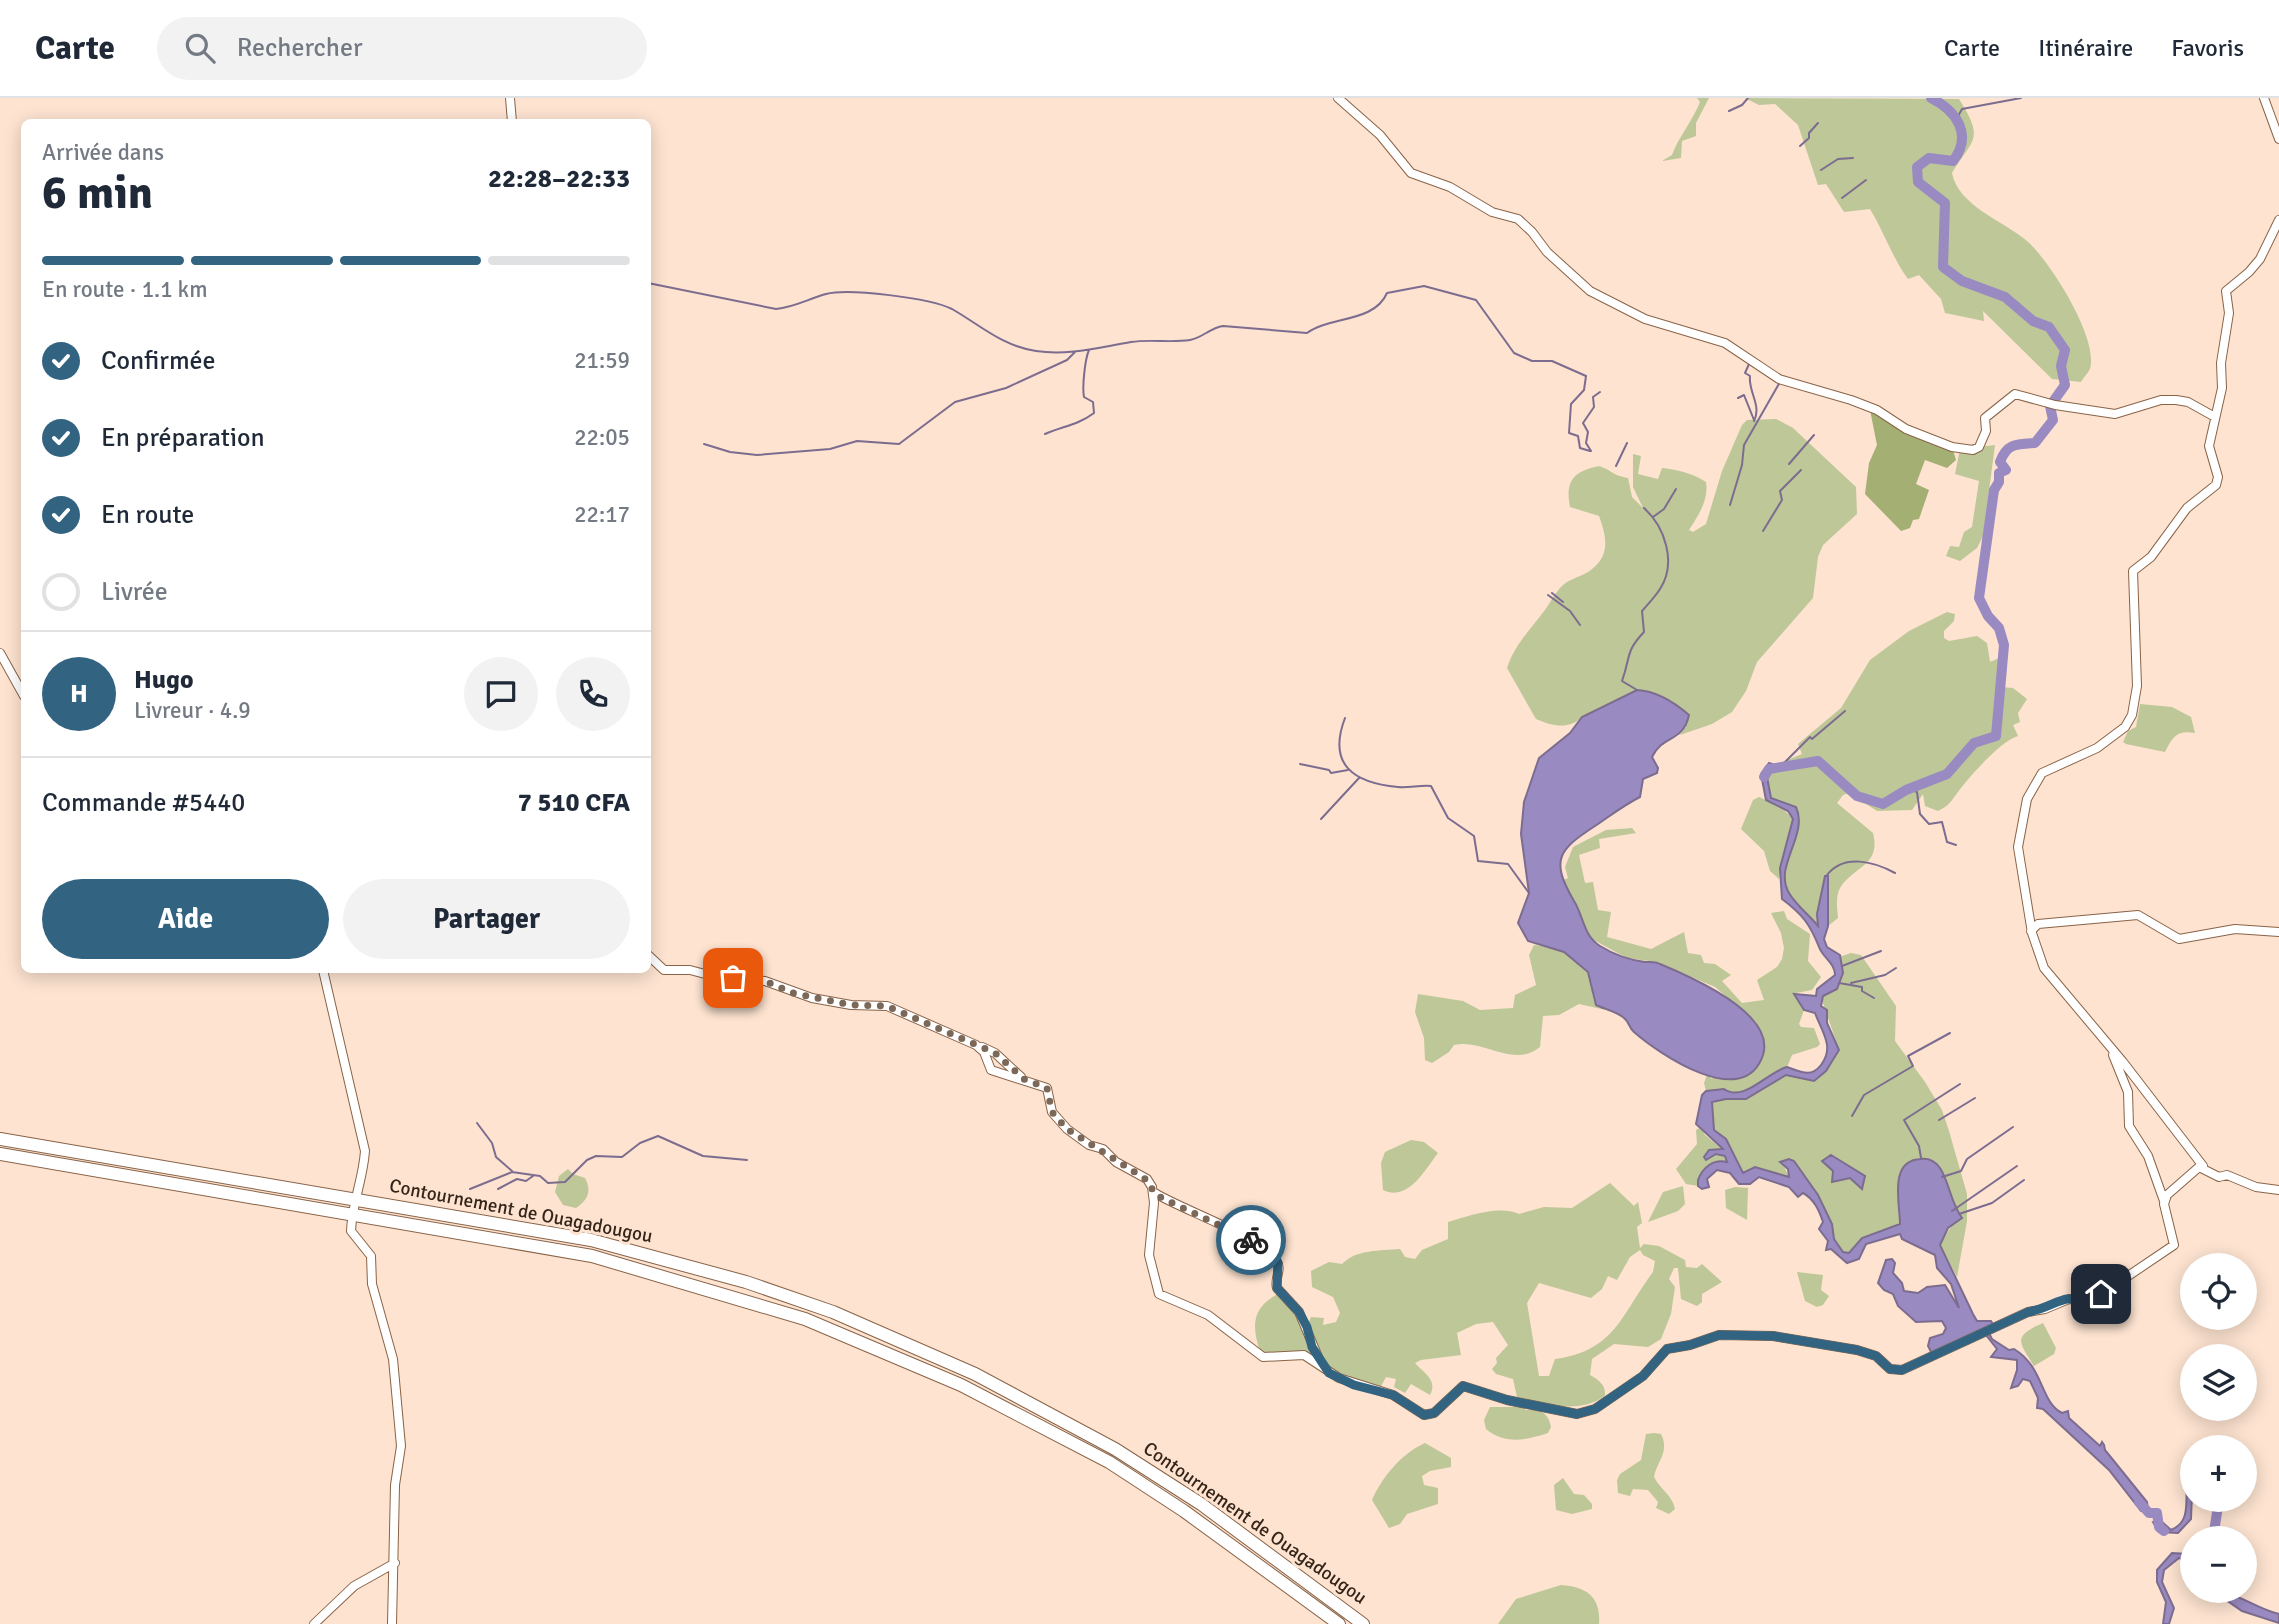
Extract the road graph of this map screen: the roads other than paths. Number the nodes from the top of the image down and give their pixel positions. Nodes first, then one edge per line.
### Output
1 (510, 98) edge
2 (1338, 98) edge
3 (2264, 98) edge
4 (512, 119) edge
5 (2279, 139) edge
6 (2279, 220) edge
7 (2215, 417) junction
8 (0, 653) edge
9 (21, 691) edge
10 (2031, 932) junction
11 (2279, 932) edge
12 (651, 958) edge
13 (324, 973) edge
14 (976, 1045) junction
15 (2109, 1046) junction
16 (1024, 1079) junction
17 (0, 1139) edge
18 (0, 1154) edge
19 (2203, 1166) junction
20 (2279, 1190) edge
21 (1155, 1194) junction
22 (353, 1199) junction
23 (2164, 1204) junction
24 (351, 1214) junction
25 (1322, 1367) junction
26 (394, 1563) junction
27 (314, 1624) edge
28 (392, 1624) edge
29 (1339, 1624) edge
30 (1363, 1624) edge

1 - 4 street
2 - 7 street
3 - 5 street
6 - 7 street
7 - 10 street
8 - 9 street
10 - 11 street
10 - 15 street
12 - 14 street
13 - 22 street
14 - 16 street
14 - 16 street
15 - 19 street
15 - 23 street
16 - 21 street
17 - 22 highway, Contournement de Ouagadougou
18 - 24 highway, Contournement de Ouagadougou
19 - 20 street
19 - 23 street
21 - 25 street
21 - 25 street
22 - 24 street
22 - 30 highway, Contournement de Ouagadougou
23 - 25 street
24 - 26 street
24 - 29 highway, Contournement de Ouagadougou
26 - 27 street
26 - 28 street

